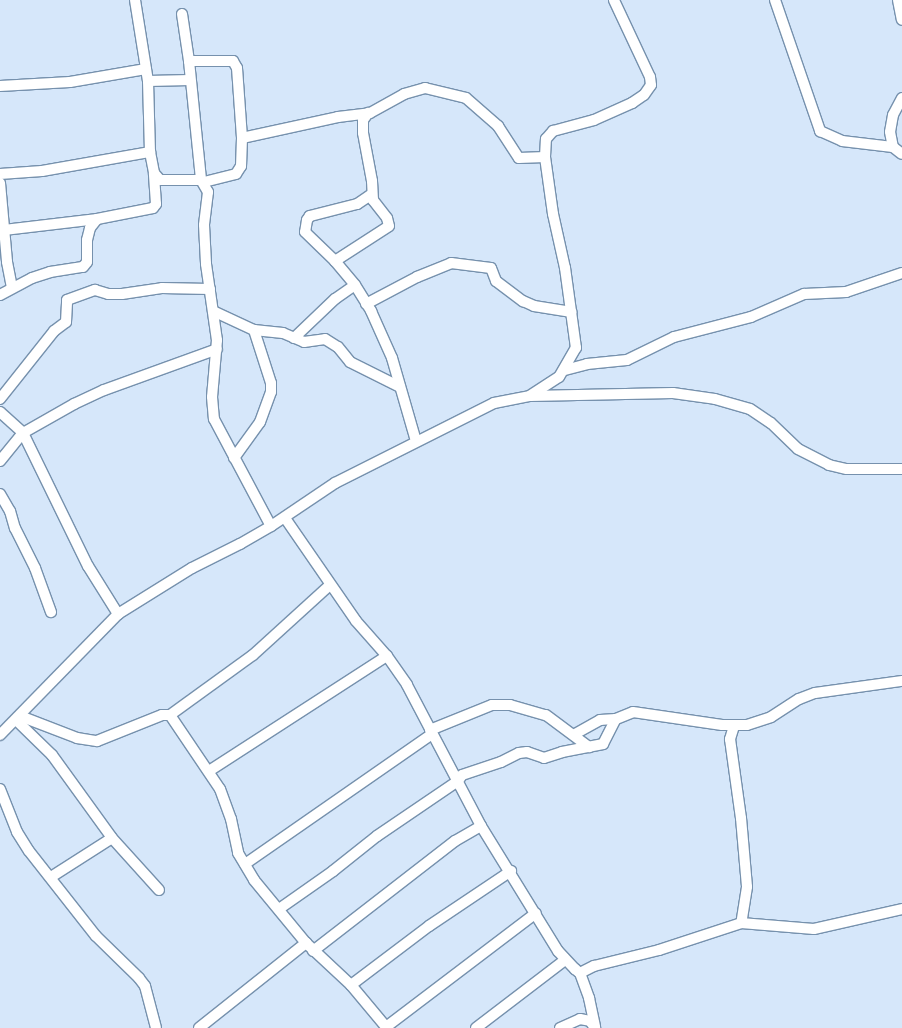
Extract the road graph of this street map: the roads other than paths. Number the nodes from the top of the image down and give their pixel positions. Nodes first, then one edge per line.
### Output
1 (135, 0) edge
2 (614, 0) edge
3 (774, 0) edge
4 (898, 0) edge
5 (182, 14) dead end
6 (902, 20) edge
7 (189, 61) junction
8 (146, 69) junction
9 (190, 80) junction
10 (148, 81) junction
11 (0, 86) edge
12 (902, 98) edge
13 (368, 113) junction
14 (242, 138) junction
15 (893, 147) junction
16 (150, 152) junction
17 (902, 154) edge
18 (545, 157) junction
19 (154, 173) junction
20 (0, 174) edge
21 (203, 181) junction
22 (0, 183) edge
23 (372, 194) junction
24 (97, 219) junction
25 (4, 230) junction
26 (335, 261) junction
27 (902, 273) edge
28 (355, 285) junction
29 (12, 288) junction
30 (210, 289) junction
31 (0, 294) edge
32 (366, 304) junction
33 (213, 311) junction
34 (572, 312) junction
35 (254, 330) junction
36 (294, 338) junction
37 (217, 349) junction
38 (565, 370) junction
39 (400, 387) junction
40 (530, 396) junction
41 (0, 399) edge
42 (0, 412) edge
43 (24, 433) junction
44 (416, 441) junction
45 (234, 458) junction
46 (0, 462) edge
47 (902, 469) edge
48 (0, 494) edge
49 (285, 518) junction
50 (271, 526) junction
51 (330, 585) junction
52 (51, 612) dead end
53 (118, 614) junction
54 (386, 656) junction
55 (902, 681) edge
56 (170, 715) junction
57 (18, 718) junction
58 (616, 719) junction
59 (734, 726) junction
60 (431, 732) junction
61 (575, 734) junction
62 (0, 735) edge
63 (589, 747) junction
64 (209, 771) junction
65 (458, 782) junction
66 (0, 789) edge
67 (481, 826) junction
68 (112, 838) junction
69 (245, 864) junction
70 (511, 871) junction
71 (51, 877) junction
72 (159, 890) dead end
73 (279, 909) junction
74 (902, 909) edge
75 (536, 913) junction
76 (741, 923) junction
77 (309, 947) junction
78 (565, 960) junction
79 (580, 973) junction
80 (351, 985) junction
81 (386, 1027) edge
82 (595, 1027) edge
83 (156, 1028) edge
84 (199, 1028) edge
85 (476, 1028) edge
86 (560, 1028) edge

1 - 8 street
2 - 18 street
3 - 15 street
4 - 6 street
5 - 7 street
7 - 9 street
7 - 14 street
8 - 10 street
8 - 11 street
9 - 10 street
9 - 21 street
10 - 16 street
12 - 15 street
13 - 14 street
13 - 18 street
13 - 23 street
14 - 21 street
15 - 17 street
16 - 19 street
16 - 20 street
18 - 34 street
19 - 21 street
19 - 24 street
21 - 30 street
22 - 25 street
23 - 26 street
23 - 26 street
24 - 25 street
24 - 29 street
25 - 29 street
26 - 28 street
27 - 38 street
28 - 32 street
28 - 36 street
29 - 31 street
30 - 33 street
30 - 41 street
32 - 34 street
32 - 39 street
33 - 35 street
33 - 37 street
34 - 38 street
35 - 36 street
35 - 45 street
36 - 39 street
37 - 43 street
37 - 45 street
38 - 40 street
39 - 44 street
40 - 44 street
40 - 47 street
42 - 43 street
43 - 46 street
43 - 53 street
44 - 49 street
45 - 50 street
48 - 52 street
49 - 50 street
49 - 51 street
50 - 53 street
51 - 54 street
51 - 56 street
53 - 57 street
54 - 60 street
54 - 64 street
55 - 59 street
56 - 57 street
56 - 64 street
57 - 62 street
57 - 68 street
58 - 59 street
58 - 61 street
58 - 63 street
59 - 76 street
60 - 61 street
60 - 65 street
60 - 69 street
61 - 63 street
63 - 65 street
64 - 69 street
65 - 67 street
65 - 73 street
66 - 71 street
67 - 70 street
67 - 77 street
68 - 71 street
68 - 72 street
69 - 73 street
70 - 75 street
70 - 80 street
71 - 83 street
73 - 77 street
74 - 76 street
75 - 78 street
75 - 81 street
76 - 79 street
77 - 80 street
77 - 84 street
78 - 79 street
78 - 85 street
79 - 82 street
80 - 81 street
82 - 86 street

